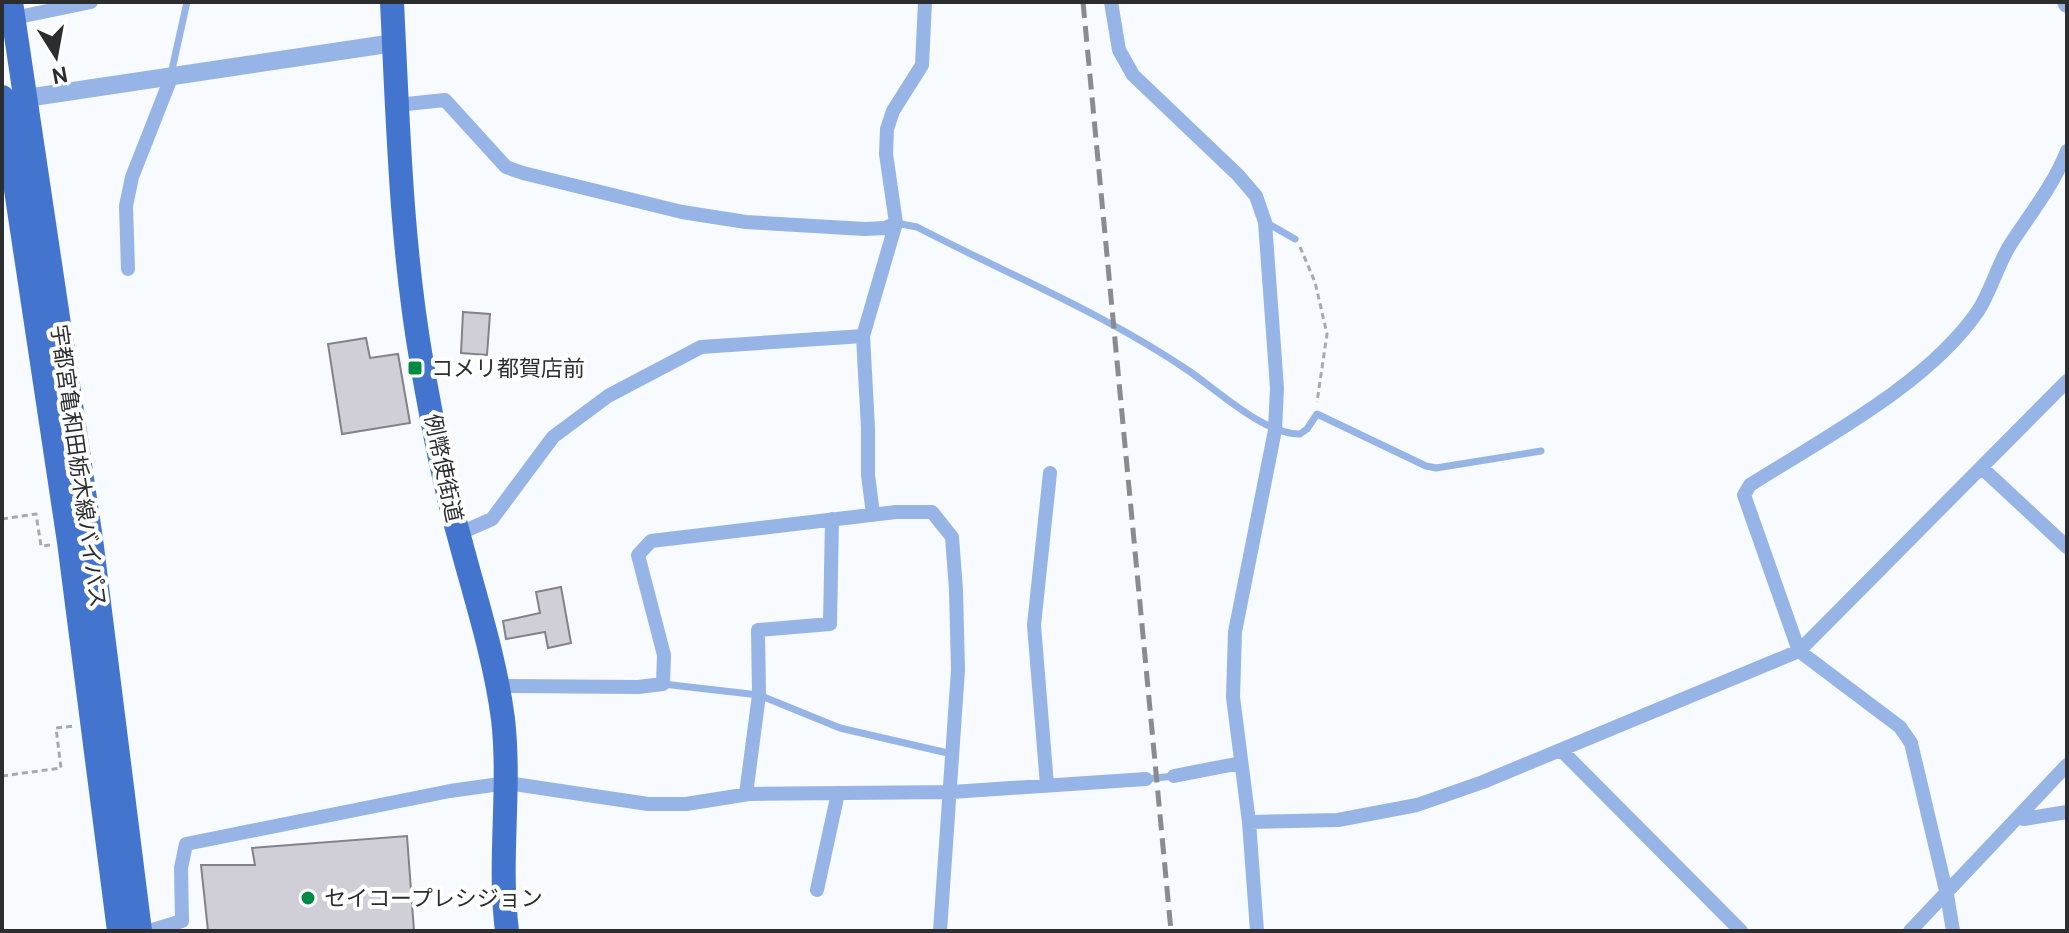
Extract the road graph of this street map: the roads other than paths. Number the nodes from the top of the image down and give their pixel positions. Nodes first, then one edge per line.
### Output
1 (91, 2) edge
2 (187, 2) edge
3 (392, 2) edge
4 (925, 2) edge
5 (1111, 2) edge
6 (9, 13) edge
7 (394, 43) junction
8 (171, 78) junction
9 (10, 99) edge
10 (397, 105) junction
11 (2067, 151) edge
12 (1265, 222) junction
13 (896, 223) junction
14 (1295, 239) road end
15 (128, 269) dead end
16 (863, 336) junction
17 (2067, 381) edge
18 (1275, 430) junction
19 (1541, 451) dead end
20 (1982, 468) junction
21 (1050, 473) dead end
22 (873, 514) junction
23 (832, 519) junction
24 (458, 534) junction
25 (2067, 547) edge
26 (1799, 651) junction
27 (663, 684) junction
28 (497, 686) junction
29 (759, 695) junction
30 (1561, 750) junction
31 (954, 754) junction
32 (1241, 763) junction
33 (2067, 765) edge
34 (1174, 776) joint
35 (1146, 779) joint
36 (507, 783) junction
37 (1047, 785) junction
38 (952, 792) junction
39 (838, 793) junction
40 (746, 794) junction
41 (2067, 812) edge
42 (2018, 817) junction
43 (1249, 822) junction
44 (817, 890) dead end
45 (1947, 895) junction
46 (119, 931) edge
47 (140, 931) edge
48 (149, 931) edge
49 (507, 931) edge
50 (940, 931) edge
51 (1257, 931) edge
52 (1741, 931) edge
53 (1910, 931) edge
54 (1953, 931) edge

1 - 6 street
2 - 8 lane
3 - 7 main road, 例幣使街道
4 - 13 street
5 - 12 street
6 - 9 main road, 宇都宮亀和田栃木線バイパス
7 - 8 street
7 - 10 main road, 例幣使街道
8 - 9 street
8 - 15 street
9 - 46 main road, 宇都宮亀和田栃木線バイパス
9 - 47 main road, 宇都宮亀和田栃木線バイパス
10 - 13 street
10 - 24 main road, 例幣使街道
11 - 26 street
12 - 14 lane
12 - 18 street
13 - 16 street
13 - 18 lane
16 - 22 street
16 - 24 street
17 - 20 street
18 - 19 lane
18 - 32 street
20 - 25 street
20 - 26 street
21 - 37 street
22 - 23 street
22 - 31 street
23 - 27 street
23 - 29 street
24 - 28 main road, 例幣使街道
26 - 30 street
26 - 45 street
27 - 28 street
27 - 29 lane
28 - 36 main road, 例幣使街道
29 - 31 lane
29 - 40 street
30 - 43 street
30 - 52 street
31 - 38 street
32 - 34 street
32 - 43 street
33 - 42 street
34 - 35 lane
35 - 37 street
36 - 40 street
36 - 48 street
36 - 49 main road, 例幣使街道
37 - 38 street
38 - 39 street
38 - 50 street
39 - 40 street
39 - 44 street
41 - 42 street
42 - 45 street
43 - 51 street
45 - 53 street
45 - 54 street

